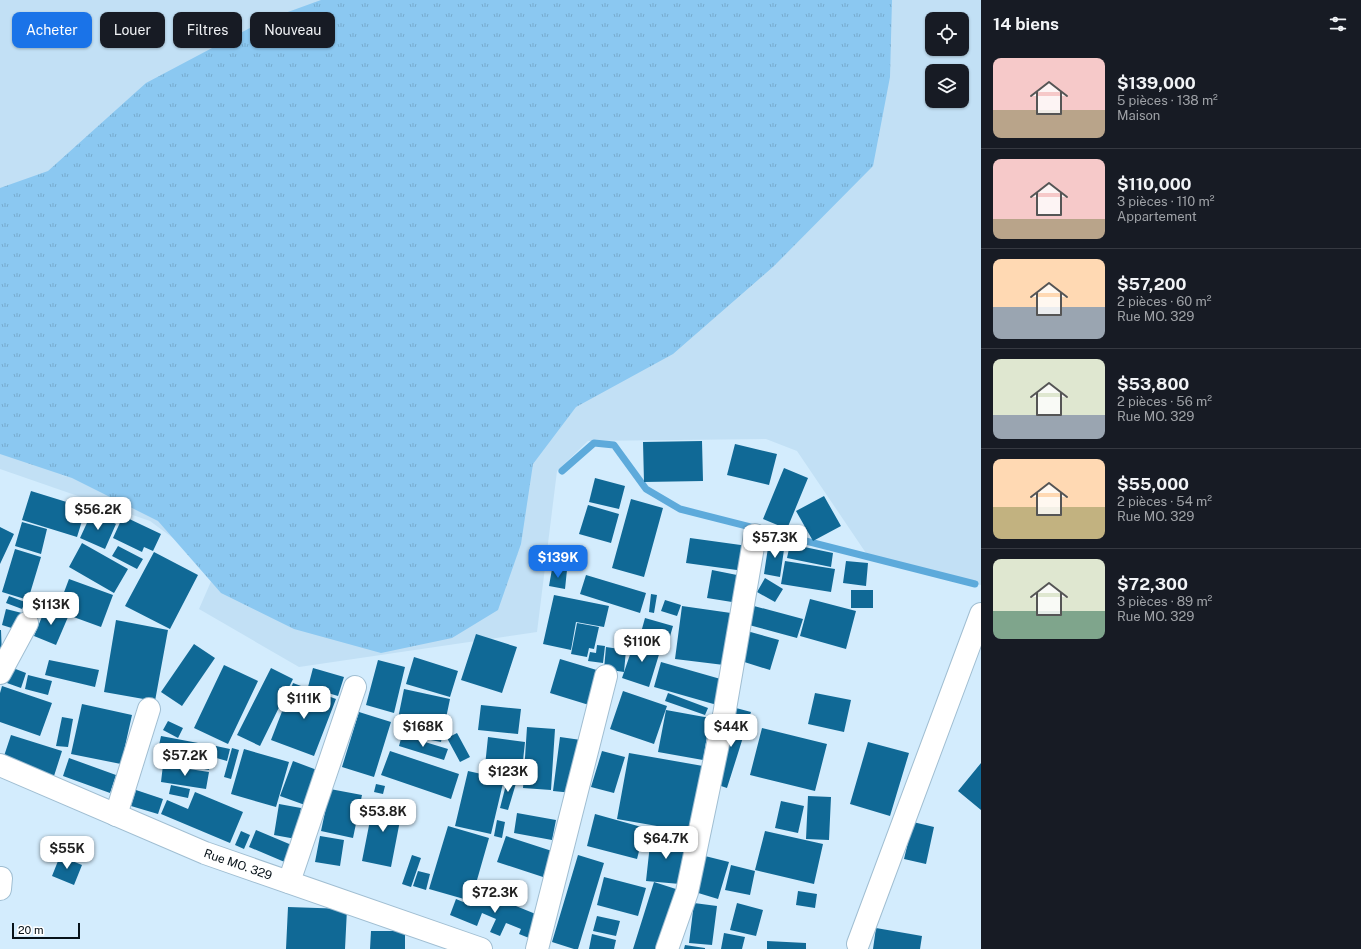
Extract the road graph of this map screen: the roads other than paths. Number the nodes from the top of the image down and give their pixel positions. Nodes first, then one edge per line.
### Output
1 (754, 535) dead end
2 (981, 614) edge
3 (27, 623) dead end
4 (0, 673) edge
5 (606, 676) dead end
6 (355, 687) dead end
7 (149, 709) dead end
8 (0, 765) edge
9 (116, 815) junction
10 (289, 882) junction
11 (858, 944) dead end
12 (481, 949) edge
13 (536, 949) edge
14 (667, 949) edge

1 - 14 street
2 - 11 street
3 - 4 street
5 - 13 street
6 - 10 street
7 - 9 street
8 - 9 street, Rue MO. 329
9 - 10 street, Rue MO. 329
10 - 12 street, Rue MO. 329

